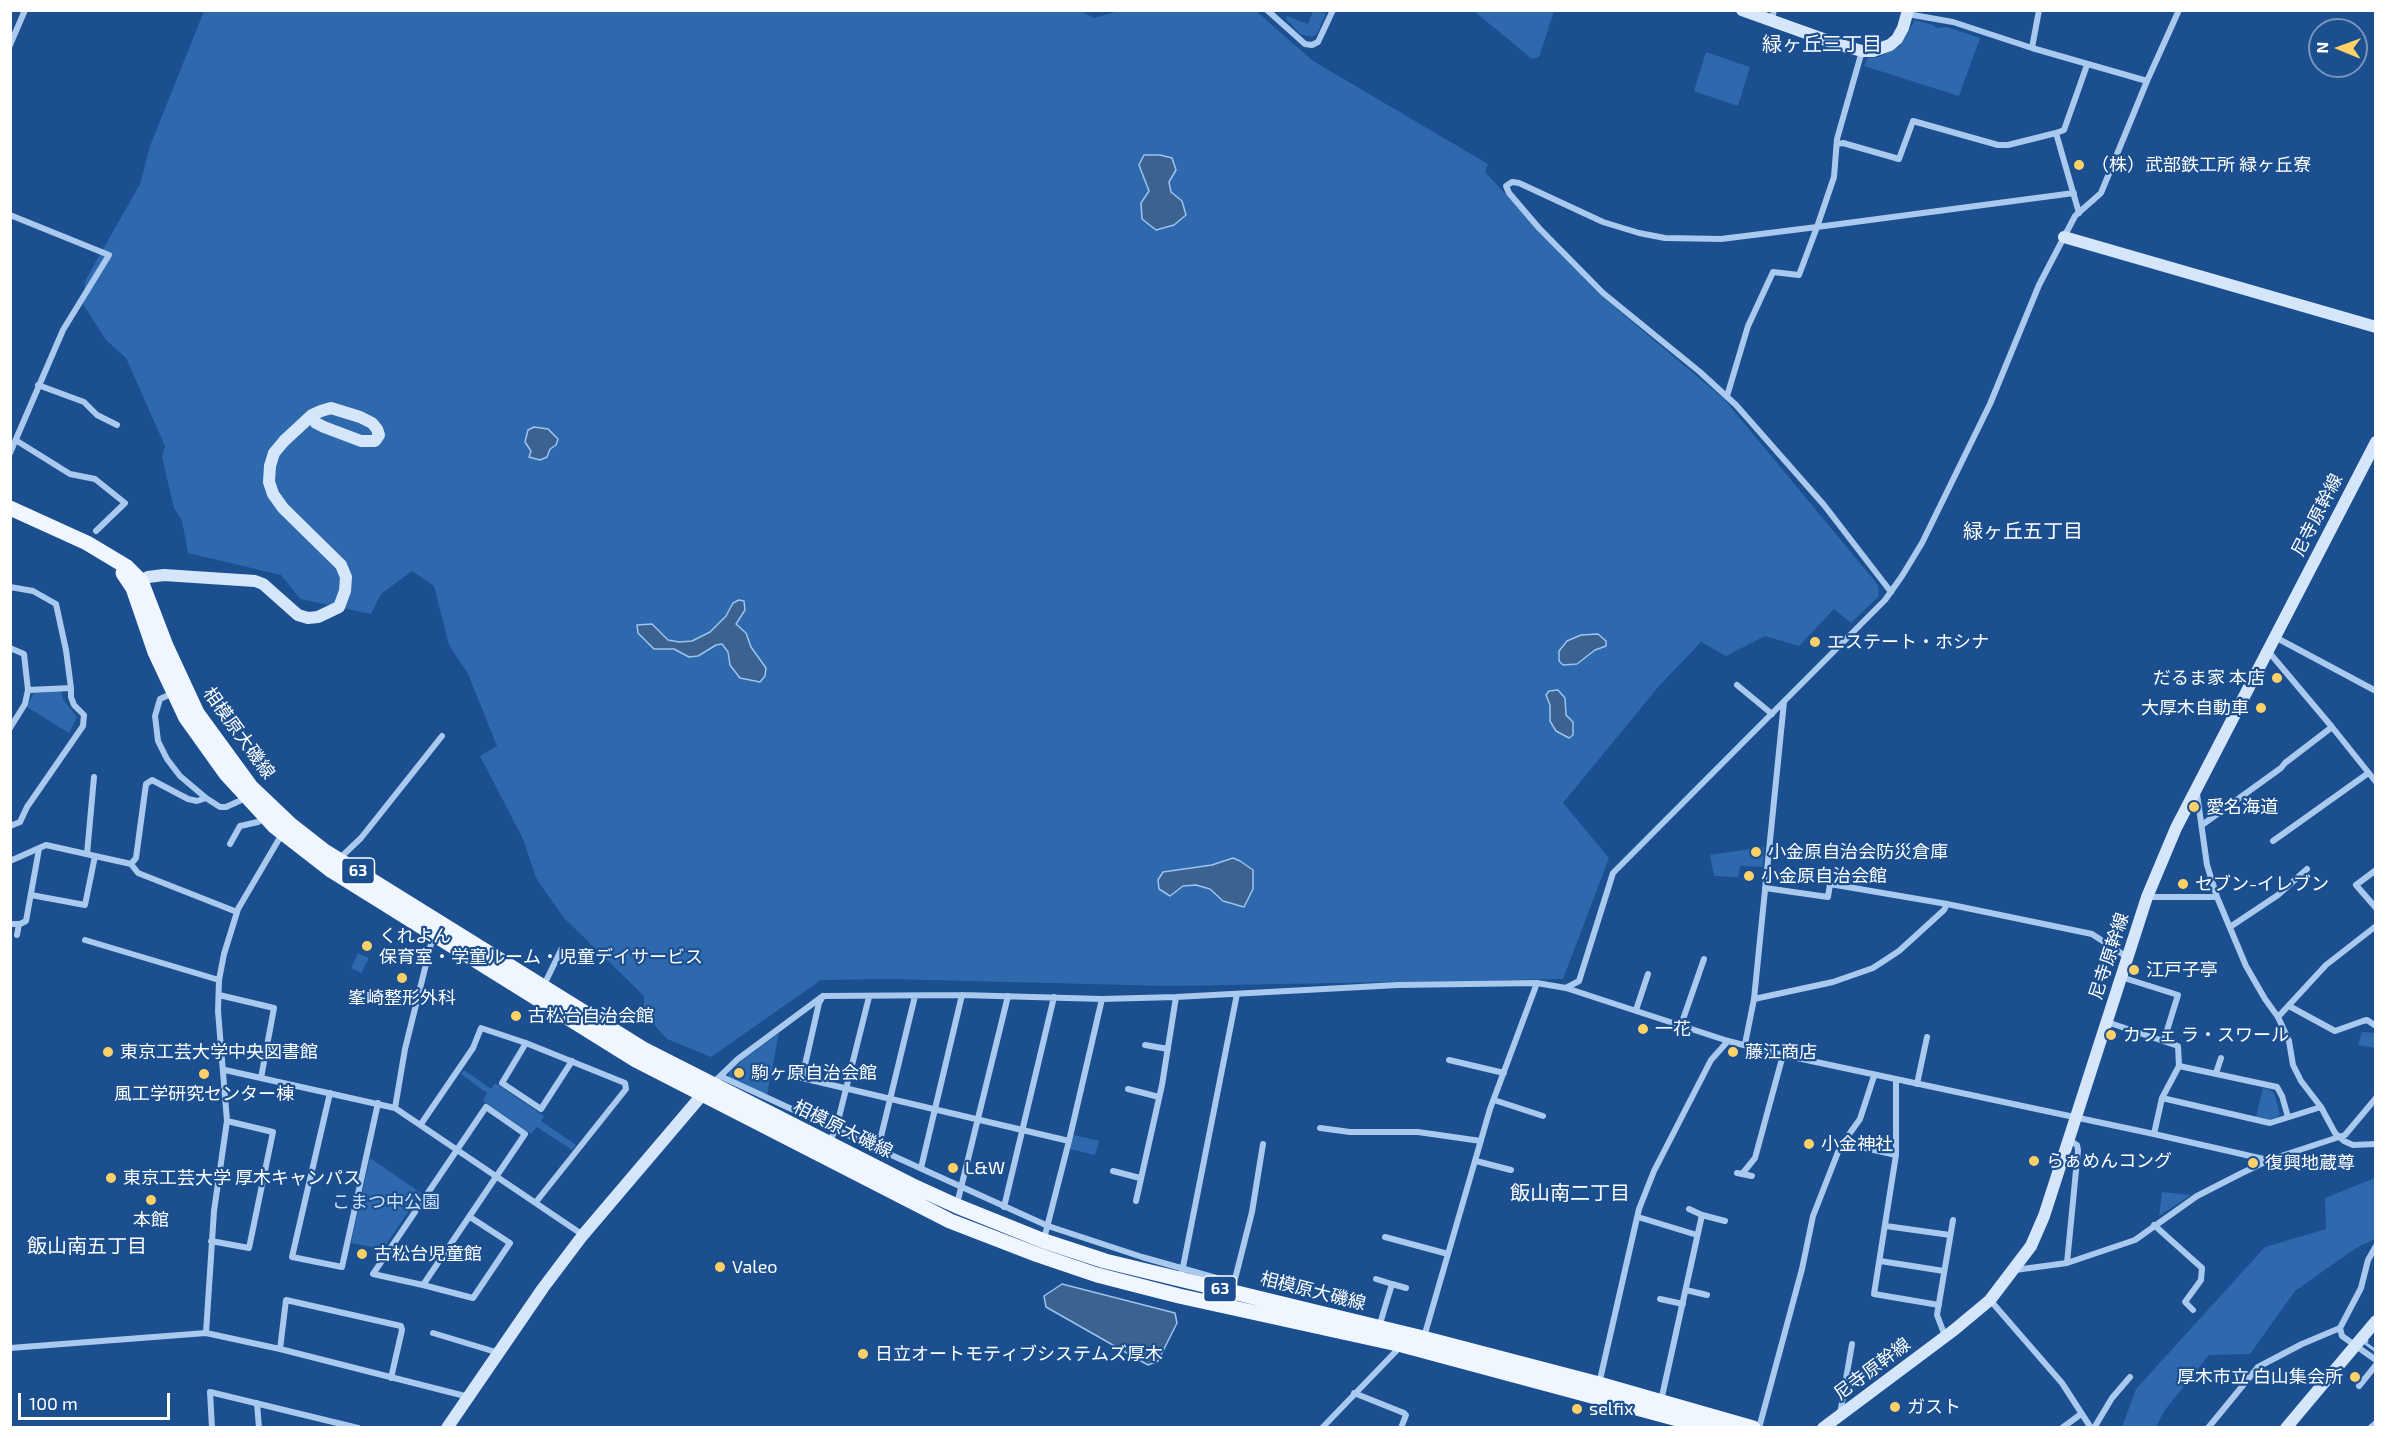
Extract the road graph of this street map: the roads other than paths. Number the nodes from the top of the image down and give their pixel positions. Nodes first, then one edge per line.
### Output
1 (25, 10) edge
2 (1266, 10) edge
3 (1333, 10) edge
4 (1742, 10) edge
5 (2039, 10) edge
6 (2179, 10) edge
7 (1908, 12) edge
8 (1773, 15) edge
9 (10, 45) edge
10 (2032, 48) junction
11 (1862, 51) junction
12 (2087, 65) junction
13 (2146, 81) junction
14 (2056, 133) junction
15 (1837, 144) junction
16 (2074, 193) junction
17 (2079, 213) junction
18 (10, 214) edge
19 (1817, 227) junction
20 (2064, 237) junction
21 (2376, 327) edge
22 (38, 385) junction
23 (1727, 396) junction
24 (312, 415) junction
25 (112, 424) dead end
26 (17, 441) junction
27 (2376, 442) edge
28 (10, 453) edge
29 (10, 508) edge
30 (96, 531) dead end
31 (109, 556) junction
32 (141, 581) junction
33 (10, 587) edge
34 (1891, 592) junction
35 (2275, 637) junction
36 (10, 648) edge
37 (2268, 651) junction
38 (1737, 685) dead end
39 (71, 688) junction
40 (28, 690) junction
41 (2376, 691) edge
42 (173, 693) junction
43 (1784, 701) junction
44 (1772, 714) junction
45 (2332, 727) junction
46 (10, 728) edge
47 (442, 736) dead end
48 (2367, 774) junction
49 (94, 777) dead end
50 (2376, 782) edge
51 (83, 787) dead end
52 (2196, 787) junction
53 (93, 788) junction
54 (2330, 791) dead end
55 (2336, 797) junction
56 (206, 798) junction
57 (246, 798) junction
58 (266, 817) junction
59 (2202, 825) junction
60 (10, 826) edge
61 (287, 829) junction
62 (2273, 841) dead end
63 (230, 844) dead end
64 (39, 849) junction
65 (87, 854) junction
66 (95, 856) junction
67 (339, 860) junction
68 (10, 861) edge
69 (131, 864) junction
70 (2296, 869) dead end
71 (2307, 869) dead end
72 (2376, 870) edge
73 (2301, 875) junction
74 (1765, 888) junction
75 (31, 895) junction
76 (2147, 897) junction
77 (2217, 897) junction
78 (1947, 904) junction
79 (2376, 908) edge
80 (237, 912) junction
81 (10, 924) edge
82 (19, 924) junction
83 (2230, 927) junction
84 (2376, 927) edge
85 (434, 934) junction
86 (17, 935) dead end
87 (96, 935) dead end
88 (85, 940) dead end
89 (93, 942) junction
90 (561, 950) dead end
91 (2127, 957) junction
92 (1704, 959) dead end
93 (1691, 970) dead end
94 (1700, 972) junction
95 (1648, 974) dead end
96 (2120, 976) junction
97 (219, 980) junction
98 (1537, 983) junction
99 (543, 988) junction
100 (1566, 988) junction
101 (219, 994) junction
102 (1237, 994) junction
103 (962, 995) junction
104 (823, 996) junction
105 (915, 996) junction
106 (1008, 996) junction
107 (869, 997) junction
108 (1054, 997) junction
109 (1176, 997) junction
110 (1102, 999) junction
111 (1754, 999) junction
112 (2289, 1006) junction
113 (1636, 1010) junction
114 (2363, 1011) dead end
115 (2278, 1017) junction
116 (2363, 1021) junction
117 (2106, 1022) junction
118 (1681, 1025) junction
119 (2376, 1026) edge
120 (2164, 1040) junction
121 (1728, 1041) junction
122 (1924, 1041) dead end
123 (526, 1043) junction
124 (1745, 1044) junction
125 (1145, 1045) dead end
126 (1168, 1049) junction
127 (1783, 1055) junction
128 (2220, 1058) dead end
129 (572, 1061) junction
130 (1450, 1062) dead end
131 (2179, 1065) junction
132 (225, 1070) junction
133 (1504, 1073) junction
134 (2216, 1073) junction
135 (791, 1076) dead end
136 (1874, 1076) junction
137 (261, 1078) junction
138 (802, 1078) junction
139 (1896, 1080) junction
140 (1917, 1084) junction
141 (711, 1085) junction
142 (847, 1087) junction
143 (1128, 1089) dead end
144 (330, 1093) junction
145 (892, 1097) junction
146 (1159, 1097) junction
147 (2162, 1098) junction
148 (2376, 1098) edge
149 (1494, 1100) junction
150 (378, 1104) junction
151 (2321, 1107) junction
152 (395, 1108) junction
153 (935, 1108) junction
154 (1534, 1113) junction
155 (1543, 1116) dead end
156 (2288, 1117) junction
157 (2076, 1118) junction
158 (227, 1120) junction
159 (979, 1120) junction
160 (1532, 1120) dead end
161 (421, 1124) junction
162 (1320, 1128) dead end
163 (836, 1129) junction
164 (1022, 1130) junction
165 (1331, 1130) junction
166 (2154, 1134) junction
167 (1330, 1137) dead end
168 (2341, 1137) junction
169 (2069, 1140) junction
170 (1069, 1141) junction
171 (1481, 1141) junction
172 (1843, 1143) junction
173 (1263, 1144) dead end
174 (2376, 1144) edge
175 (458, 1149) junction
176 (878, 1149) junction
177 (826, 1150) junction
178 (1251, 1155) dead end
179 (1896, 1155) junction
180 (1261, 1156) junction
181 (2269, 1160) junction
182 (1476, 1161) junction
183 (921, 1168) junction
184 (1511, 1170) dead end
185 (1113, 1171) dead end
186 (496, 1176) junction
187 (1752, 1176) dead end
188 (1140, 1178) junction
189 (962, 1187) junction
190 (1136, 1201) dead end
191 (536, 1202) junction
192 (957, 1206) junction
193 (1004, 1207) junction
194 (1689, 1209) dead end
195 (1702, 1215) junction
196 (470, 1217) junction
197 (1638, 1217) junction
198 (1953, 1220) dead end
199 (950, 1221) junction
200 (1725, 1221) dead end
201 (2154, 1225) junction
202 (1886, 1226) junction
203 (583, 1235) junction
204 (1697, 1235) junction
205 (1950, 1235) junction
206 (1385, 1237) dead end
207 (211, 1241) junction
208 (1043, 1241) junction
209 (2376, 1246) edge
210 (1448, 1254) junction
211 (1880, 1261) junction
212 (2067, 1263) junction
213 (2014, 1270) junction
214 (1944, 1271) junction
215 (1182, 1275) junction
216 (1376, 1279) dead end
217 (1392, 1284) junction
218 (423, 1286) junction
219 (1233, 1287) junction
220 (1406, 1288) dead end
221 (1686, 1290) junction
222 (1707, 1295) dead end
223 (1660, 1299) dead end
224 (1990, 1300) junction
225 (1683, 1304) junction
226 (1939, 1305) junction
227 (1229, 1308) junction
228 (2193, 1310) dead end
229 (2376, 1321) edge
230 (1378, 1328) junction
231 (2340, 1328) junction
232 (433, 1333) dead end
233 (206, 1334) junction
234 (1945, 1336) junction
235 (1423, 1338) junction
236 (1852, 1344) dead end
237 (1402, 1345) junction
238 (2355, 1346) junction
239 (10, 1348) edge
240 (280, 1348) junction
241 (500, 1353) junction
242 (2376, 1360) edge
243 (2376, 1365) edge
244 (2130, 1377) dead end
245 (391, 1378) junction
246 (2359, 1386) dead end
247 (1597, 1390) junction
248 (1354, 1394) junction
249 (469, 1397) junction
250 (257, 1403) junction
251 (1660, 1407) junction
252 (2081, 1414) junction
253 (1840, 1416) junction
254 (325, 1420) junction
255 (2376, 1423) edge
256 (212, 1428) edge
257 (260, 1428) edge
258 (319, 1428) edge
259 (358, 1428) edge
260 (447, 1428) edge
261 (1322, 1428) edge
262 (1401, 1428) edge
263 (1711, 1428) edge
264 (1753, 1428) edge
265 (1759, 1428) edge
266 (1823, 1428) edge
267 (2062, 1428) edge
268 (2092, 1428) edge
269 (2208, 1428) edge
270 (2286, 1428) edge
271 (2370, 1428) edge

1 - 9 street
2 - 3 street
4 - 8 street
5 - 10 street
6 - 13 street
7 - 10 street
7 - 11 street
8 - 11 street
10 - 12 street
11 - 15 street
12 - 13 street
12 - 14 street
13 - 17 street
14 - 15 street
14 - 16 street
15 - 19 street
16 - 17 street
16 - 19 street
17 - 20 street
18 - 22 street
19 - 23 street
19 - 23 street
20 - 21 street
20 - 34 street
22 - 25 street
22 - 26 street
23 - 34 street
24 - 24 street
24 - 32 street
26 - 28 street
26 - 30 street
27 - 35 street, 尼寺原幹線
29 - 31 main road, 相模原大磯線 / 63
31 - 32 main road, 相模原大磯線 / 63
31 - 42 main road, 相模原大磯線 / 63
32 - 61 main road, 相模原大磯線 / 63
33 - 39 street
34 - 43 street
35 - 37 street, 尼寺原幹線
35 - 41 street
36 - 40 street
37 - 45 street
37 - 52 street, 尼寺原幹線
38 - 44 street
39 - 40 street
39 - 60 street
40 - 46 street
42 - 56 street
42 - 57 main road, 相模原大磯線 / 63
43 - 44 street
43 - 74 street
44 - 100 street
45 - 48 street
45 - 59 street
47 - 67 street
48 - 50 street
48 - 55 street
49 - 53 street
51 - 53 street
52 - 59 street
52 - 76 street, 尼寺原幹線
53 - 65 street
54 - 55 street
55 - 62 street
56 - 57 street
56 - 69 street
57 - 58 main road, 相模原大磯線 / 63
58 - 61 main road, 相模原大磯線 / 63
58 - 63 street
59 - 77 street
61 - 67 main road, 相模原大磯線 / 63
61 - 80 street
61 - 85 main road, 相模原大磯線 / 63
64 - 65 street
64 - 68 street
64 - 75 street
65 - 66 street
66 - 69 street
66 - 75 street
67 - 99 main road, 相模原大磯線 / 63
69 - 80 street
70 - 73 street
71 - 73 street
72 - 79 street
73 - 83 street
74 - 78 street
74 - 111 street
75 - 82 street
76 - 77 street
76 - 91 street, 尼寺原幹線
77 - 83 street
78 - 91 street
78 - 111 street
80 - 97 street
81 - 82 street
82 - 86 street
83 - 115 street
84 - 112 street
85 - 141 main road, 相模原大磯線 / 63
85 - 152 street
87 - 89 street
88 - 89 street
89 - 97 street
90 - 99 street
91 - 96 street, 尼寺原幹線
92 - 94 street
93 - 94 street
94 - 118 street
95 - 113 street
96 - 117 street, 尼寺原幹線
96 - 120 street
97 - 101 street
98 - 100 street
98 - 102 street
98 - 133 street
99 - 141 main road, 相模原大磯線 / 63
100 - 113 street
101 - 132 street
101 - 137 street
102 - 109 street
102 - 215 street
103 - 105 street
103 - 106 street
103 - 153 street
104 - 107 street
104 - 138 street
104 - 141 street
105 - 107 street
105 - 145 street
106 - 108 street
106 - 159 street
107 - 142 street
108 - 110 street
108 - 164 street
109 - 110 street
109 - 126 street
110 - 170 street
111 - 124 street
112 - 115 street
112 - 116 street
113 - 118 street
114 - 116 street
115 - 151 street
116 - 119 street
117 - 120 street
117 - 157 street, 尼寺原幹線
118 - 121 street
120 - 131 street
121 - 124 street
121 - 197 street
122 - 140 street
123 - 129 street
123 - 129 street
123 - 161 street
124 - 127 street
125 - 126 street
126 - 146 street
127 - 136 street
127 - 187 street
128 - 134 street
129 - 191 street
130 - 133 street
131 - 134 street
131 - 147 street
132 - 137 street
132 - 158 street
133 - 149 street
134 - 156 street
135 - 138 street
136 - 139 street
136 - 172 street
137 - 144 street
138 - 142 street
139 - 140 street
139 - 179 street
140 - 157 street
141 - 163 street
141 - 177 main road, 相模原大磯線 / 63
141 - 203 street
142 - 145 street
142 - 163 street
143 - 146 street
144 - 150 street
144 - 150 street
145 - 153 street
145 - 176 street
146 - 188 street
147 - 156 street
147 - 166 street
148 - 168 street
149 - 154 street
149 - 171 street
150 - 152 street
151 - 156 street
151 - 168 street
152 - 161 street
153 - 159 street
153 - 183 street
154 - 155 street
154 - 160 street
157 - 166 street
157 - 169 street, 尼寺原幹線
158 - 207 street
158 - 207 street
159 - 164 street
159 - 189 street
161 - 175 street
162 - 165 street
163 - 176 street
163 - 177 street
164 - 170 street
164 - 193 street
165 - 167 street
165 - 171 street
166 - 181 street
168 - 174 street
168 - 181 street
169 - 212 street
169 - 213 street, 尼寺原幹線
170 - 208 street
171 - 182 street
172 - 179 street
172 - 265 street
173 - 180 street
175 - 186 street
175 - 186 street
175 - 218 street
176 - 183 street
177 - 192 main road, 相模原大磯線 / 63
177 - 199 main road, 相模原大磯線 / 63
178 - 180 street
179 - 202 street
180 - 219 street
181 - 201 street
182 - 184 street
182 - 210 street
183 - 189 street
185 - 188 street
186 - 191 street
186 - 196 street
188 - 190 street
189 - 192 street
189 - 193 street
191 - 203 street
192 - 199 street
192 - 208 main road, 相模原大磯線 / 63
193 - 208 street
194 - 195 street
195 - 200 street
195 - 204 street
196 - 218 street
196 - 218 street
197 - 204 street
197 - 247 street
198 - 205 street
199 - 208 main road, 相模原大磯線 / 63
201 - 212 street
201 - 228 street
202 - 205 street
202 - 211 street
203 - 241 street
204 - 221 street
205 - 214 street
206 - 210 street
207 - 233 street
208 - 215 main road, 相模原大磯線 / 63
208 - 227 main road, 相模原大磯線 / 63
209 - 231 street
210 - 235 street
211 - 214 street
211 - 226 street
212 - 213 street
213 - 224 street, 尼寺原幹線
214 - 226 street
215 - 219 main road, 相模原大磯線 / 63
216 - 217 street
217 - 220 street
217 - 230 street
219 - 227 street
219 - 230 main road, 相模原大磯線 / 63
221 - 222 street
221 - 225 street
223 - 225 street
224 - 234 street, 尼寺原幹線
224 - 252 street
225 - 251 street
226 - 234 street
227 - 237 main road, 相模原大磯線 / 63
229 - 238 street
230 - 235 main road, 相模原大磯線 / 63
231 - 238 street
231 - 269 street
232 - 241 street
233 - 239 street
233 - 240 street
234 - 253 street, 尼寺原幹線
235 - 237 street
235 - 247 main road, 相模原大磯線 / 63
236 - 253 street
237 - 247 main road, 相模原大磯線 / 63
237 - 248 street
238 - 242 street
238 - 270 street
240 - 245 street
240 - 245 street
241 - 249 street
243 - 246 street
244 - 268 street
245 - 249 street
247 - 251 main road, 相模原大磯線 / 63
248 - 261 street
248 - 262 street
249 - 260 street
250 - 254 street
250 - 256 street
250 - 257 street
251 - 263 main road, 相模原大磯線 / 63
251 - 264 main road, 相模原大磯線 / 63
252 - 267 street
252 - 268 street
253 - 266 street, 尼寺原幹線
254 - 258 street
254 - 259 street
255 - 271 street

